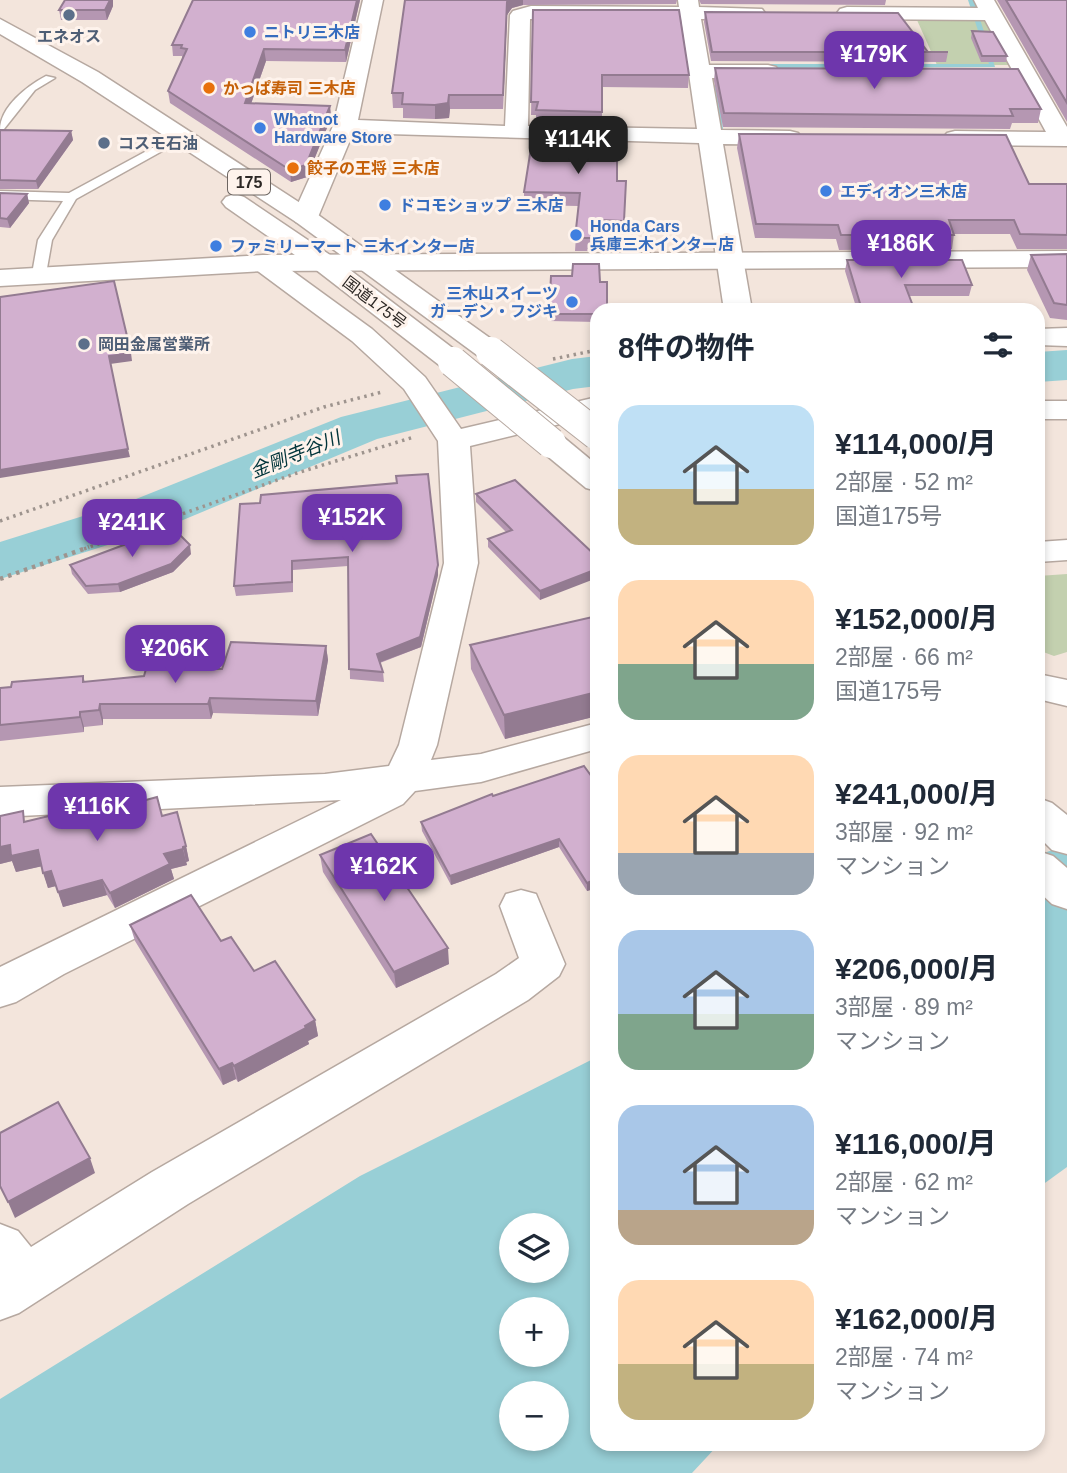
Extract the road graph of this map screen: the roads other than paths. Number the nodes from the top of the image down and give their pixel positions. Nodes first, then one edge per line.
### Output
1 (373, 0) edge
2 (690, 6) edge
3 (988, 7) edge
4 (773, 13) edge
5 (827, 13) edge
6 (0, 25) edge
7 (0, 47) edge
8 (700, 71) junction
9 (794, 72) edge
10 (996, 72) edge
11 (1023, 72) junction
12 (50, 78) junction
13 (345, 125) junction
14 (0, 127) edge
15 (516, 133) junction
16 (710, 138) junction
17 (818, 138) edge
18 (926, 138) edge
19 (1064, 139) edge
20 (158, 150) junction
21 (180, 165) dead end
22 (214, 188) dead end
23 (0, 195) edge
24 (71, 197) junction
25 (305, 217) junction
26 (1067, 259) edge
27 (728, 261) junction
28 (264, 262) junction
29 (324, 263) junction
30 (370, 264) junction
31 (39, 274) junction
32 (0, 278) edge
33 (737, 303) edge
34 (1045, 337) edge
35 (1067, 337) edge
36 (590, 408) edge
37 (1045, 410) edge
38 (1067, 410) edge
39 (590, 430) edge
40 (450, 435) junction
41 (590, 475) edge
42 (1067, 550) edge
43 (1045, 552) edge
44 (1045, 688) edge
45 (1067, 693) edge
46 (590, 738) edge
47 (403, 778) junction
48 (0, 802) edge
49 (1045, 819) edge
50 (1067, 839) edge
51 (1045, 873) edge
52 (1067, 893) edge
53 (521, 905) dead end
54 (0, 989) edge
55 (8, 1275) edge

1 - 13 main road
2 - 4 main road
2 - 8 main road
2 - 15 main road
3 - 5 main road
3 - 11 main road
6 - 25 main road, 国道175号 / 175
7 - 12 main road
8 - 9 main road
8 - 16 main road
10 - 11 main road
11 - 19 main road
12 - 14 lane
12 - 20 main road
13 - 15 main road
13 - 25 main road
15 - 16 main road
16 - 17 main road
16 - 27 main road
18 - 19 main road
20 - 21 main road
20 - 24 lane
22 - 29 main road, 国道175号 / 175
23 - 24 lane
24 - 31 lane
25 - 30 main road, 国道175号 / 175
26 - 27 main road
27 - 30 main road
27 - 33 main road
28 - 29 main road
28 - 31 main road
28 - 40 main road
29 - 30 main road
29 - 41 main road, 国道175号 / 175, bridge
30 - 39 main road, 国道175号 / 175, bridge
31 - 32 main road
34 - 35 main road
36 - 40 main road
37 - 38 main road
40 - 47 main road
42 - 43 main road
44 - 45 main road
46 - 47 main road
47 - 48 main road
47 - 54 main road
49 - 50 main road
51 - 52 main road
53 - 55 main road

